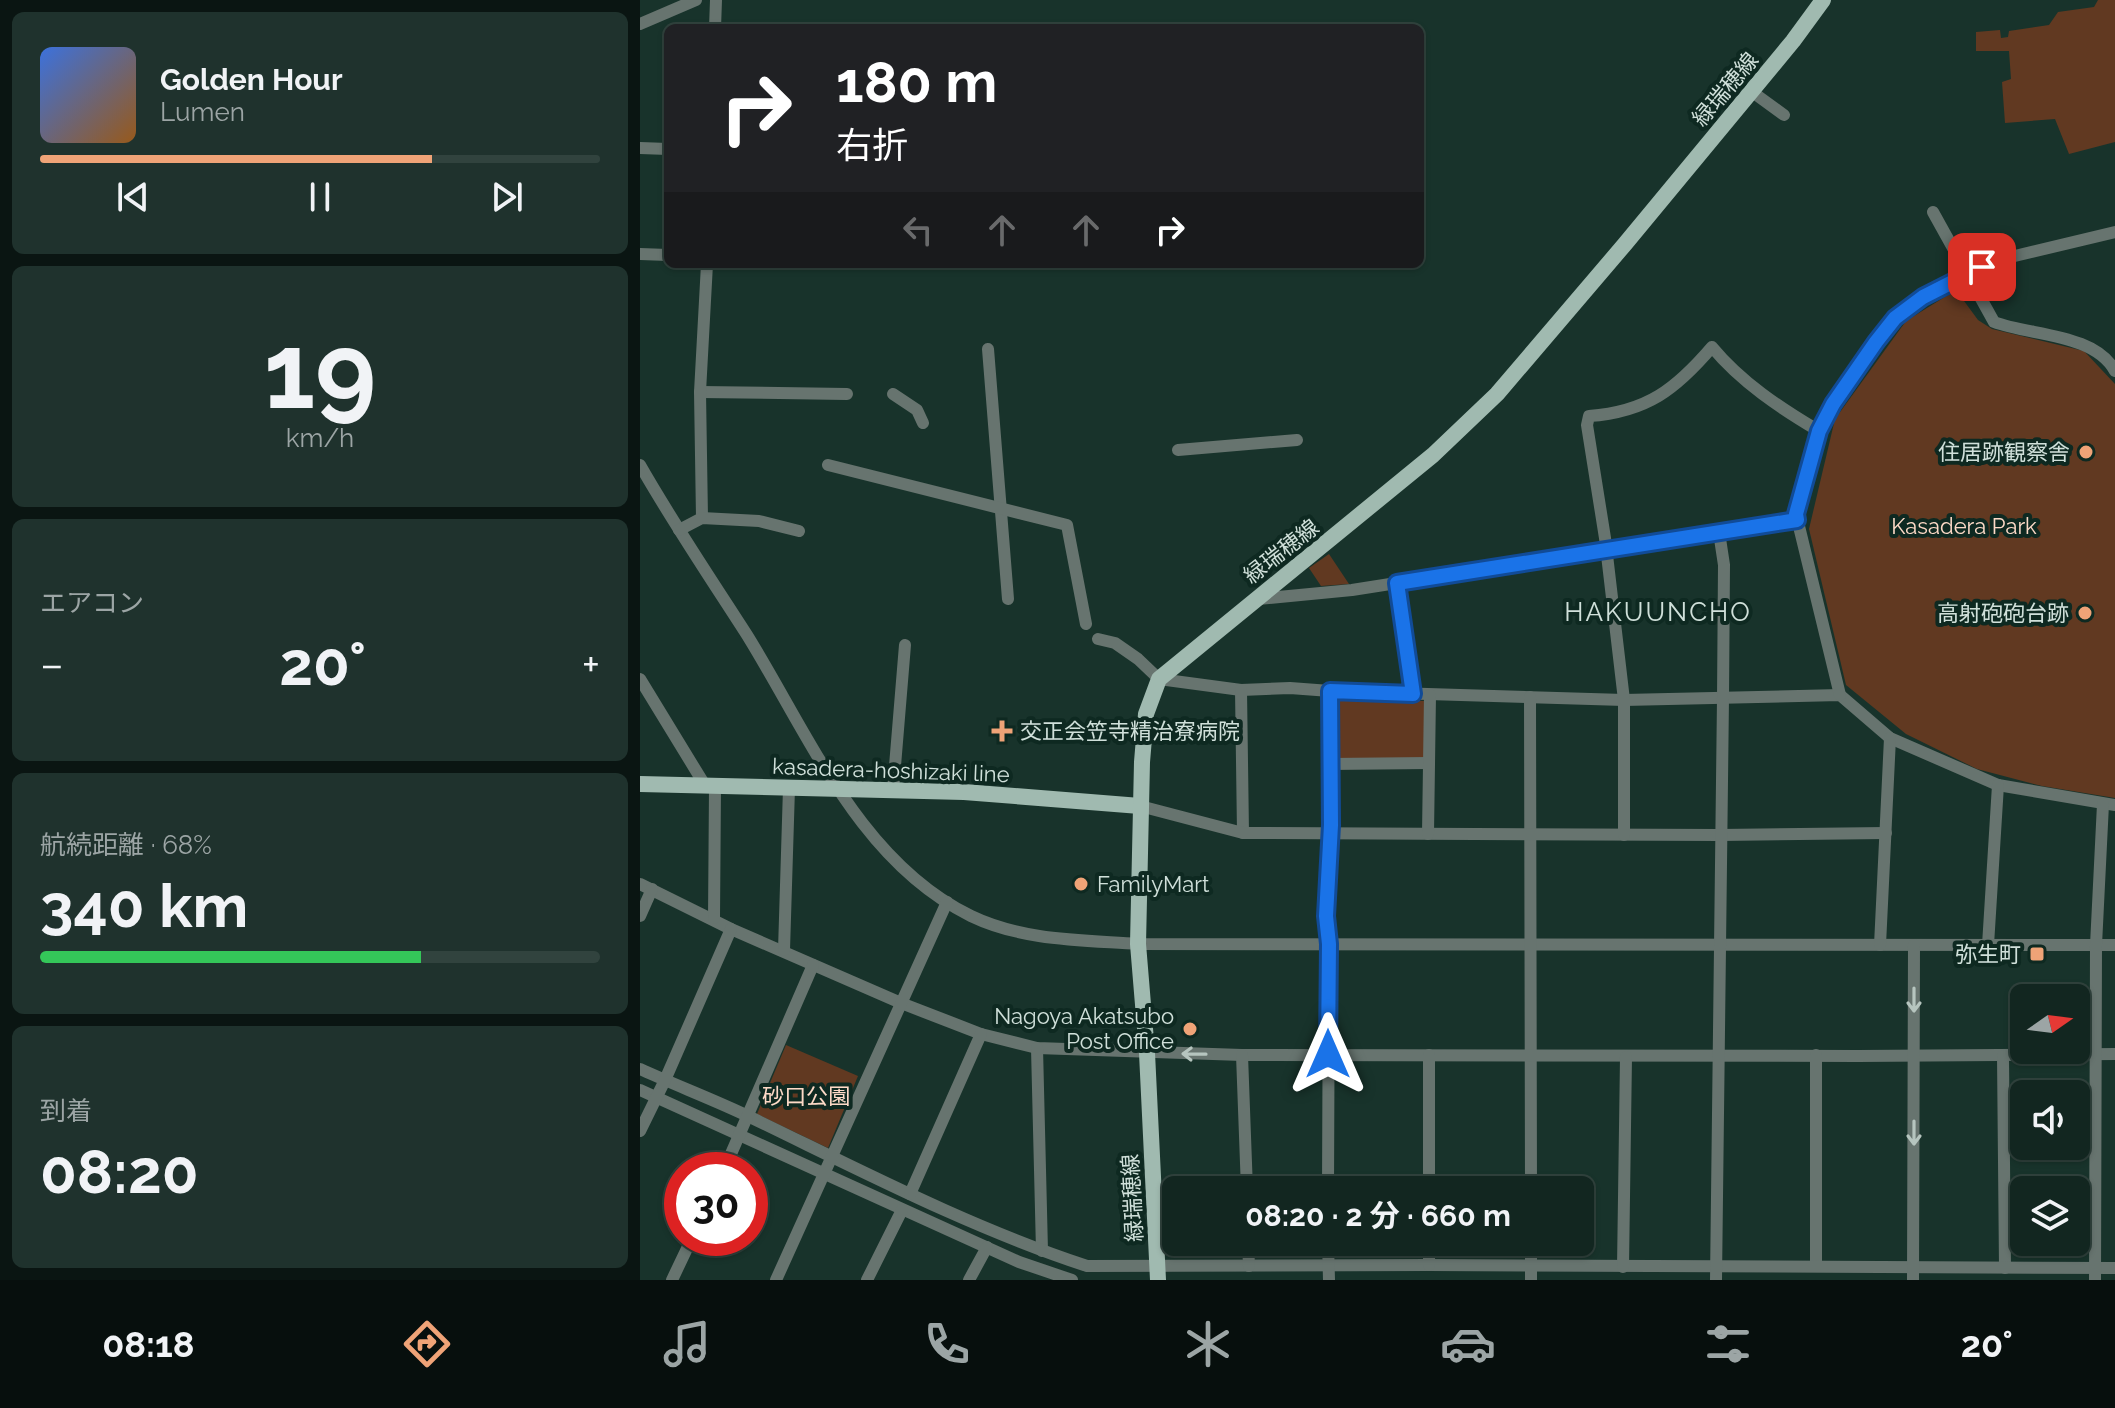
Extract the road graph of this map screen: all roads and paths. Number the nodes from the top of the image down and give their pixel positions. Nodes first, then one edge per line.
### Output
1 (656, 0) edge
2 (696, 0) edge
3 (716, 0) edge
4 (1823, 0) edge
5 (662, 14) junction
6 (640, 24) edge
7 (715, 24) edge
8 (1751, 91) junction
9 (1784, 115) dead end
10 (640, 148) edge
11 (664, 149) edge
12 (1933, 212) dead end
13 (2115, 232) edge
14 (640, 254) edge
15 (664, 255) edge
16 (707, 268) edge
17 (1967, 275) junction
18 (988, 349) dead end
19 (2115, 371) edge
20 (700, 392) junction
21 (847, 394) dead end
22 (893, 394) dead end
23 (923, 423) dead end
24 (1819, 431) junction
25 (1297, 440) dead end
26 (1178, 450) dead end
27 (640, 465) edge
28 (828, 465) dead end
29 (644, 483) edge
30 (1002, 511) junction
31 (702, 518) junction
32 (1797, 520) junction
33 (679, 530) junction
34 (799, 531) dead end
35 (1719, 532) junction
36 (1606, 550) junction
37 (1397, 583) junction
38 (1008, 599) dead end
39 (1256, 599) junction
40 (1086, 624) dead end
41 (1098, 639) dead end
42 (905, 645) dead end
43 (640, 679) edge
44 (1159, 679) junction
45 (1241, 690) junction
46 (1330, 691) junction
47 (1413, 694) junction
48 (1430, 695) junction
49 (1840, 695) junction
50 (1530, 697) junction
51 (1723, 698) junction
52 (1624, 700) junction
53 (1890, 738) junction
54 (1429, 763) junction
55 (1330, 764) junction
56 (640, 784) edge
57 (1998, 785) junction
58 (710, 787) junction
59 (789, 788) junction
60 (839, 788) junction
61 (893, 790) junction
62 (2109, 804) edge
63 (1140, 806) junction
64 (1243, 833) junction
65 (1886, 833) junction
66 (1330, 834) junction
67 (1428, 834) junction
68 (1530, 835) junction
69 (1624, 835) junction
70 (1720, 835) junction
71 (646, 887) edge
72 (947, 902) junction
73 (640, 916) edge
74 (714, 918) junction
75 (731, 929) junction
76 (1138, 944) junction
77 (1329, 944) junction
78 (1531, 945) junction
79 (1721, 945) junction
80 (1880, 945) junction
81 (1914, 945) junction
82 (1988, 945) junction
83 (2096, 945) junction
84 (2115, 945) edge
85 (784, 950) junction
86 (813, 965) junction
87 (901, 1003) junction
88 (981, 1034) junction
89 (1037, 1048) junction
90 (1147, 1053) junction
91 (1328, 1054) junction
92 (2095, 1054) junction
93 (2115, 1054) edge
94 (1242, 1055) junction
95 (1429, 1055) junction
96 (1530, 1055) junction
97 (1816, 1055) junction
98 (1914, 1055) junction
99 (1719, 1056) junction
100 (2003, 1056) junction
101 (1626, 1057) junction
102 (640, 1069) edge
103 (665, 1080) junction
104 (640, 1090) edge
105 (657, 1097) junction
106 (749, 1116) junction
107 (640, 1131) edge
108 (740, 1136) junction
109 (732, 1152) edge
110 (831, 1157) junction
111 (824, 1175) junction
112 (1246, 1176) edge
113 (1328, 1176) edge
114 (1429, 1176) edge
115 (1531, 1176) edge
116 (910, 1194) junction
117 (902, 1210) junction
118 (987, 1247) junction
119 (1042, 1251) junction
120 (683, 1256) edge
121 (1249, 1256) edge
122 (1429, 1256) edge
123 (1531, 1256) edge
124 (1429, 1265) junction
125 (1249, 1266) junction
126 (1531, 1266) junction
127 (1816, 1266) junction
128 (1623, 1267) junction
129 (2005, 1268) junction
130 (2115, 1268) edge
131 (1157, 1273) edge
132 (1329, 1273) edge
133 (1716, 1273) edge
134 (1914, 1274) edge
135 (2095, 1274) edge
136 (1041, 1275) edge
137 (672, 1280) edge
138 (776, 1280) edge
139 (867, 1280) edge
140 (969, 1280) edge
141 (1072, 1280) edge
142 (1531, 1280) edge

1 - 5 street
2 - 5 street
3 - 7 street
4 - 8 main road, 緑瑞穂線
5 - 6 street
8 - 9 street
8 - 39 main road, 緑瑞穂線
10 - 11 street
12 - 17 street
13 - 17 street
14 - 15 street
16 - 20 street
17 - 19 street
17 - 24 street
18 - 30 street
20 - 21 street
20 - 31 street
22 - 23 street
24 - 32 street
24 - 36 street
25 - 26 street
27 - 29 street
28 - 30 street
29 - 33 street
30 - 38 street
30 - 40 street
31 - 33 street
31 - 34 street
32 - 35 street
32 - 49 street
33 - 60 street
35 - 36 street
35 - 51 street
36 - 37 street
36 - 52 street
37 - 39 street
37 - 47 street
39 - 44 main road, 緑瑞穂線
41 - 44 street
42 - 61 street
43 - 58 street
44 - 45 street
44 - 63 main road, 緑瑞穂線
45 - 46 street
45 - 64 street
46 - 47 street
46 - 55 street
47 - 48 street
48 - 50 street
48 - 54 street
49 - 51 street
49 - 53 street
50 - 52 street
50 - 68 street
51 - 52 street
51 - 70 street
52 - 69 street
53 - 57 street
53 - 65 street
54 - 55 street
54 - 67 street
55 - 66 street
56 - 58 main road, kasadera-hoshizaki line
57 - 62 street
57 - 82 street
58 - 59 main road, kasadera-hoshizaki line
58 - 74 street
59 - 60 main road, kasadera-hoshizaki line
59 - 85 street
60 - 61 main road, kasadera-hoshizaki line
60 - 72 street
61 - 63 main road, kasadera-hoshizaki line
62 - 83 street
63 - 64 street
63 - 76 main road, 緑瑞穂線
64 - 66 street
65 - 70 street
65 - 80 street
66 - 67 street
66 - 77 street
67 - 68 street
68 - 69 street
68 - 78 street
69 - 70 street
70 - 79 street
71 - 73 street
71 - 74 street
72 - 76 street
72 - 87 street
74 - 75 street
75 - 85 street
75 - 103 street
76 - 77 street
76 - 90 main road, 緑瑞穂線
77 - 78 street
77 - 91 street
78 - 79 street
78 - 96 street
79 - 80 street
79 - 99 street
80 - 81 street
81 - 82 street
81 -> 98 street
82 - 83 street
83 - 84 street
83 - 92 street
85 - 86 street
86 - 87 street
86 - 106 street
87 - 88 street
87 - 110 street
88 - 89 street
88 - 116 street
89 - 90 street
89 - 119 street
94 -> 90 street
90 - 131 main road, 緑瑞穂線
91 - 94 street
91 - 95 street
91 - 113 street
92 - 93 street
92 - 100 street
92 - 135 street
94 - 112 street
95 - 96 street
95 - 114 street
96 - 101 street
96 - 115 street
97 - 98 street
97 - 99 street
97 - 127 street
98 - 100 street
98 -> 134 street
99 - 101 street
99 - 133 street
100 - 129 street
101 - 128 street
102 - 103 street
103 - 105 street
103 - 106 street
104 - 105 street
105 - 107 street
105 - 108 street
106 - 108 street
106 - 110 street
108 - 109 street
108 - 111 street
110 - 111 street
110 - 116 street
111 - 117 street
111 - 138 street
116 - 119 street
117 - 118 street
117 - 139 street
118 - 136 street
118 - 140 street
119 - 131 street
120 - 137 street
121 - 125 street
122 - 124 street
123 - 126 street
124 - 126 street
124 - 132 street
125 - 131 street
125 - 132 street
126 - 128 street
126 - 142 street
127 - 133 street
127 - 134 street
128 - 133 street
129 - 134 street
129 - 135 street
130 - 135 street
136 - 141 street

